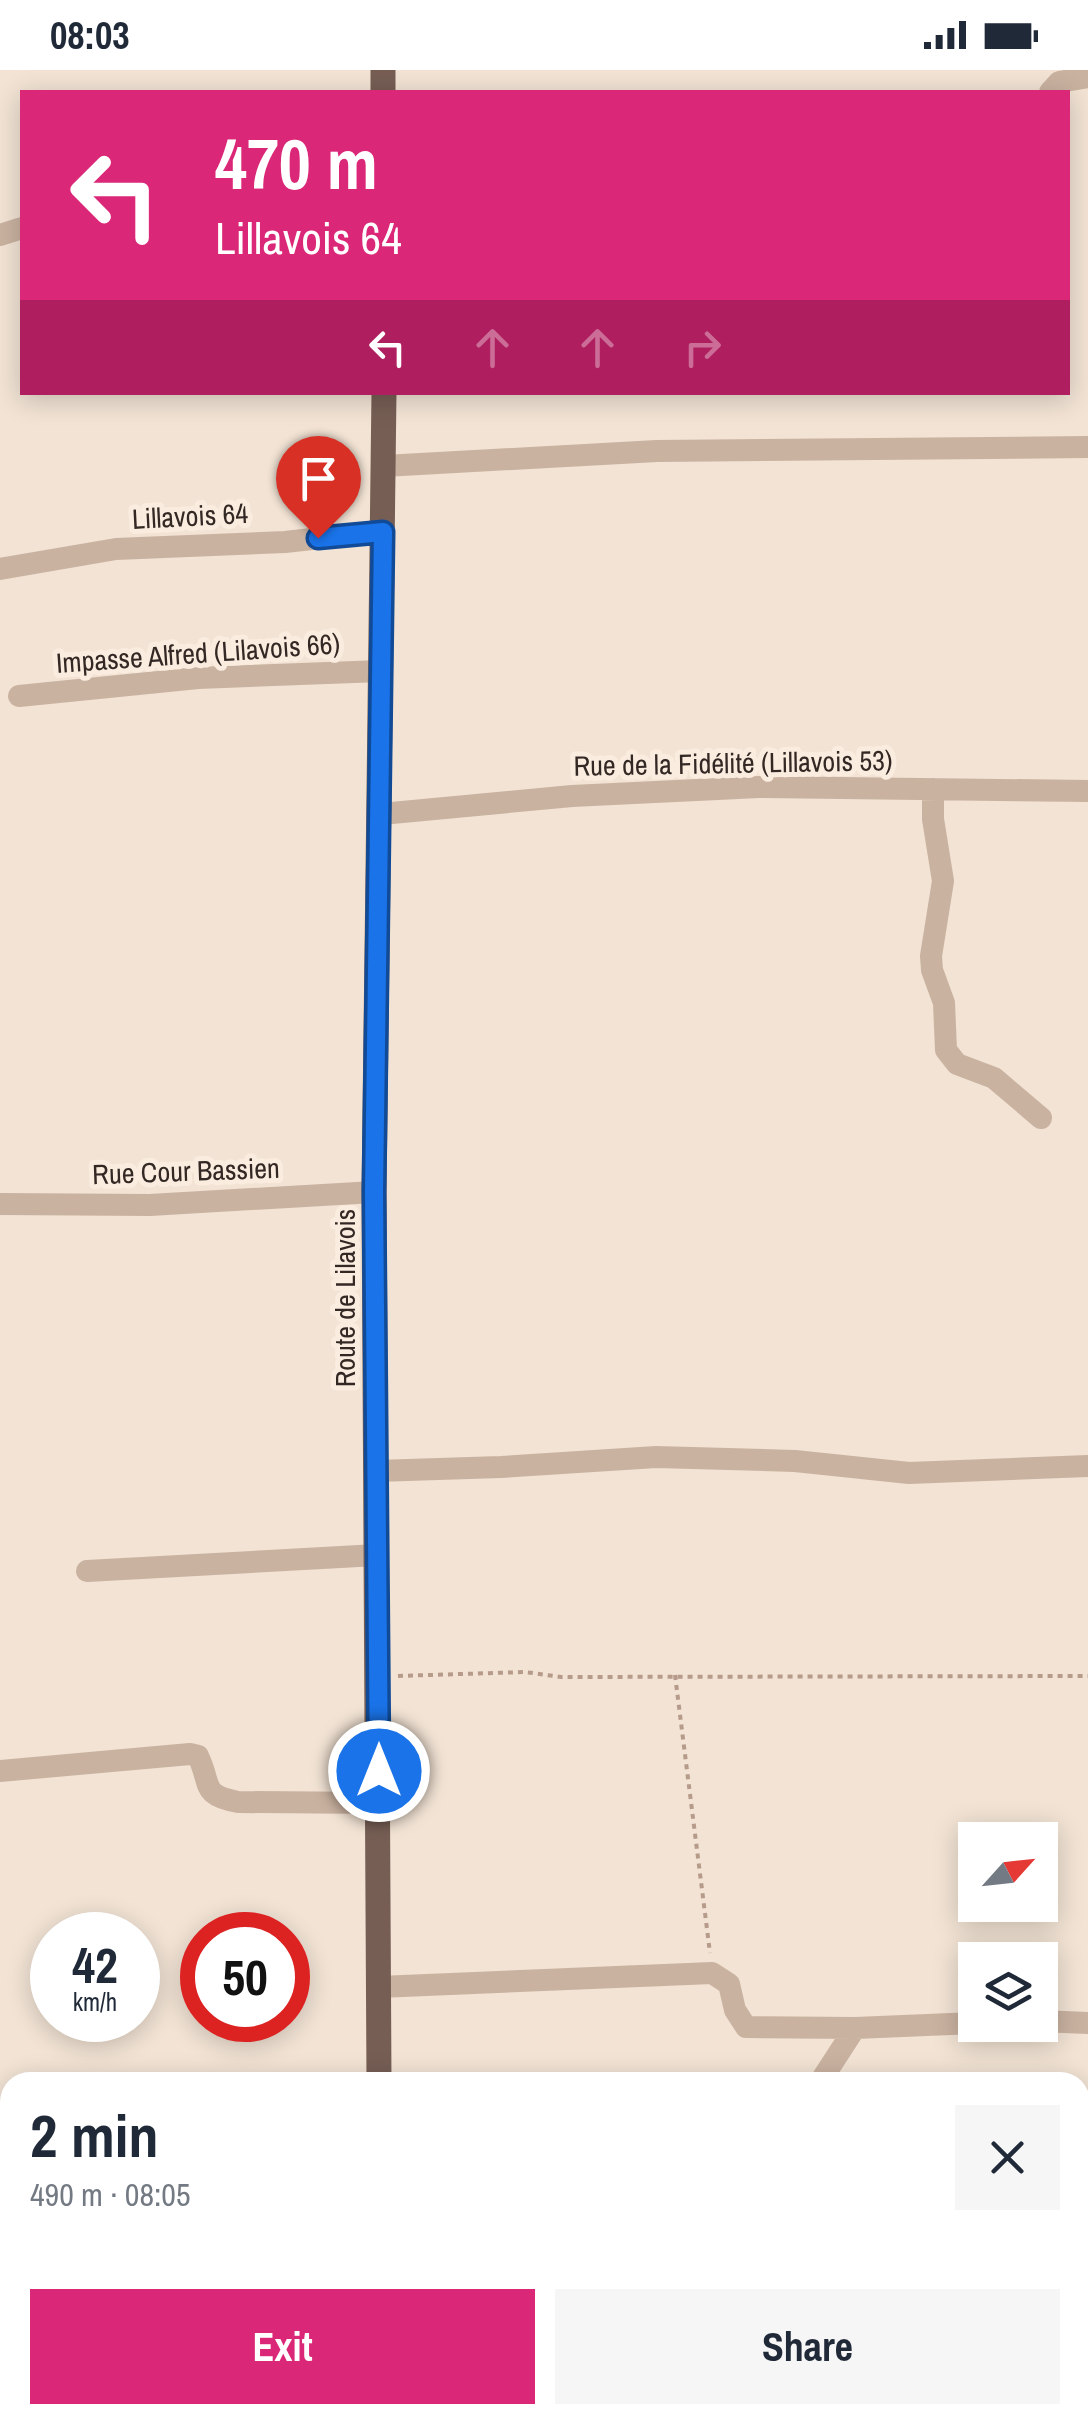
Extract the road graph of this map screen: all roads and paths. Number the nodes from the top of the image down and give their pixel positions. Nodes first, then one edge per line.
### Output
1 (1088, 77) edge
2 (1052, 90) edge
3 (384, 395) edge
4 (1088, 447) edge
5 (384, 466) junction
6 (383, 532) junction
7 (0, 569) edge
8 (381, 671) junction
9 (19, 696) dead end
10 (933, 789) junction
11 (1088, 791) edge
12 (381, 814) junction
13 (1041, 1118) dead end
14 (374, 1192) junction
15 (0, 1204) edge
16 (1088, 1466) edge
17 (376, 1471) junction
18 (377, 1555) junction
19 (87, 1572) dead end
20 (676, 1675) junction
21 (378, 1676) junction
22 (1088, 1676) edge
23 (0, 1771) edge
24 (379, 1803) junction
25 (712, 1973) junction
26 (379, 1987) junction
27 (1058, 2022) edge
28 (1088, 2023) edge
29 (958, 2024) edge
30 (855, 2028) junction
31 (379, 2072) edge
32 (826, 2072) edge

1 - 2 street
3 - 5 main road, Route de Lilavois
4 - 5 street
5 - 6 main road, Route de Lilavois
6 - 7 street, Lillavois 64
6 - 8 main road, Route de Lilavois
8 - 9 street, Impasse Alfred (Lilavois 66)
8 - 12 main road, Route de Lilavois
10 - 11 street, Rue de la Fidélité (Lillavois 53)
10 - 12 street, Rue de la Fidélité (Lillavois 53)
10 - 13 street
12 - 14 main road, Route de Lilavois
14 - 15 street, Rue Cour Bassien
14 - 17 main road, Route de Lilavois
16 - 17 street
17 - 18 main road, Route de Lilavois
18 - 19 street
18 - 21 main road, Route de Lilavois
20 - 21 path
20 - 22 path
20 - 25 path
21 - 24 main road, Route de Lilavois
23 - 24 street
24 - 26 main road, Route de Lilavois
25 - 26 street
25 - 30 street
26 - 31 main road, Route de Lilavois
27 - 28 street
29 - 30 street
30 - 32 street

